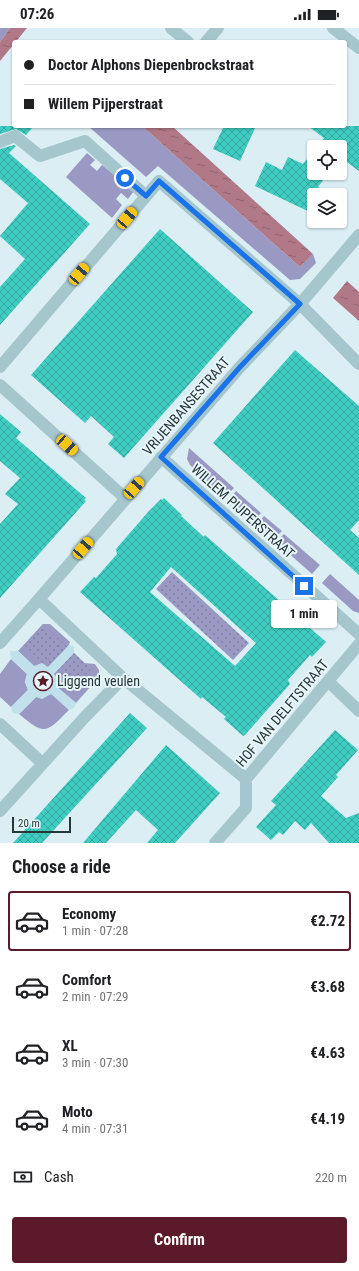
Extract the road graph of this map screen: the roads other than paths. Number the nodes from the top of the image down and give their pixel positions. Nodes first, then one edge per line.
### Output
1 (171, 28) edge
2 (218, 28) edge
3 (333, 28) edge
4 (186, 40) edge
5 (208, 40) edge
6 (346, 40) edge
7 (0, 142) edge
8 (146, 196) junction
9 (359, 235) edge
10 (300, 304) junction
11 (359, 364) edge
12 (0, 367) edge
13 (0, 385) edge
14 (161, 457) junction
15 (125, 498) junction
16 (39, 599) junction
17 (359, 634) edge
18 (0, 643) edge
19 (359, 644) edge
20 (123, 678) junction
21 (328, 681) junction
22 (359, 710) edge
23 (0, 724) edge
24 (42, 763) junction
25 (246, 779) junction
26 (0, 811) edge
27 (215, 843) edge

1 - 4 street
2 - 5 street
3 - 6 street
7 - 8 street
8 - 10 street
8 - 12 street
9 - 10 street, VRIJENBANSESTRAAT
10 - 11 street
10 - 14 street, VRIJENBANSESTRAAT
13 - 15 street
14 - 15 street, VRIJENBANSESTRAAT
14 - 17 street, WILLEM PIJPERSTRAAT
15 - 16 street, VRIJENBANSESTRAAT
16 - 18 street, VRIJENBANSESTRAAT
16 - 20 street
19 - 21 street, HOF VAN DELFTSTRAAT
20 - 24 street
20 - 25 street
21 - 22 street
21 - 25 street, HOF VAN DELFTSTRAAT
23 - 24 street
24 - 26 street
25 - 27 street, HOF VAN DELFTSTRAAT

